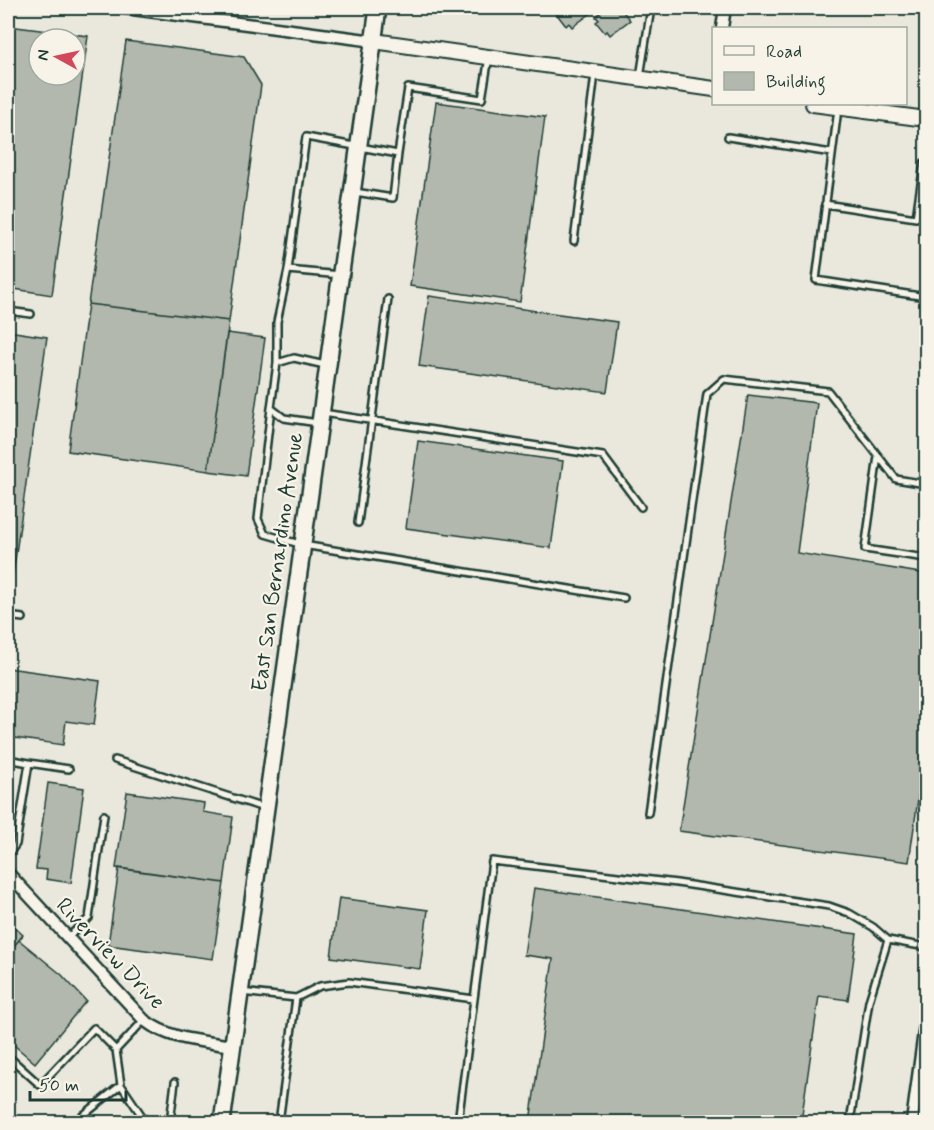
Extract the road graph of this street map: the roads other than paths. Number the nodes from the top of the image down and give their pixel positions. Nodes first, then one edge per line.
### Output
1 (127, 8) edge
2 (378, 8) edge
3 (651, 8) edge
4 (725, 8) edge
5 (722, 27) edge
6 (374, 41) junction
7 (489, 57) junction
8 (596, 73) junction
9 (640, 79) junction
10 (712, 89) edge
11 (821, 105) edge
12 (838, 107) junction
13 (927, 119) edge
14 (728, 137) dead end
15 (358, 148) junction
16 (832, 153) junction
17 (398, 154) junction
18 (927, 163) edge
19 (352, 192) junction
20 (825, 204) junction
21 (574, 241) dead end
22 (288, 270) junction
23 (341, 275) junction
24 (927, 297) edge
25 (388, 299) dead end
26 (8, 311) edge
27 (31, 314) dead end
28 (277, 363) junction
29 (328, 365) junction
30 (271, 408) junction
31 (321, 418) junction
32 (372, 421) junction
33 (878, 456) junction
34 (927, 484) edge
35 (640, 507) dead end
36 (358, 523) dead end
37 (303, 545) junction
38 (927, 558) edge
39 (624, 598) dead end
40 (8, 616) edge
41 (23, 618) dead end
42 (8, 759) edge
43 (115, 760) dead end
44 (29, 763) junction
45 (69, 769) dead end
46 (266, 808) junction
47 (648, 813) dead end
48 (104, 814) dead end
49 (8, 855) edge
50 (8, 873) edge
51 (68, 938) junction
52 (888, 940) junction
53 (927, 947) edge
54 (240, 992) junction
55 (296, 998) junction
56 (474, 999) junction
57 (927, 1017) edge
58 (144, 1020) junction
59 (233, 1046) junction
60 (116, 1050) junction
61 (8, 1056) edge
62 (175, 1082) dead end
63 (121, 1085) junction
64 (921, 1098) edge
65 (75, 1122) edge
66 (146, 1122) edge
67 (170, 1122) edge
68 (222, 1122) edge
69 (279, 1122) edge
70 (458, 1122) edge
71 (850, 1122) edge
72 (912, 1122) edge

1 - 6 street
2 - 6 main road, East San Bernardino Avenue
3 - 9 lane
4 - 5 street
6 - 7 street
6 - 15 main road, East San Bernardino Avenue
7 - 8 street
7 - 17 lane
8 - 9 street
8 - 21 lane
9 - 10 street
11 - 12 street
12 - 13 street
12 - 16 lane
14 - 16 lane
15 - 17 lane
15 - 19 main road, East San Bernardino Avenue
15 - 22 lane
16 - 20 lane
17 - 19 lane
18 - 20 lane
19 - 23 main road, East San Bernardino Avenue
20 - 24 lane
22 - 23 lane
22 - 28 lane
23 - 29 main road, East San Bernardino Avenue
25 - 32 lane
26 - 27 lane
28 - 29 lane
28 - 30 lane
29 - 31 main road, East San Bernardino Avenue
30 - 31 lane
30 - 37 lane
31 - 32 lane
31 - 37 main road, East San Bernardino Avenue
32 - 35 lane
32 - 36 lane
33 - 34 lane
33 - 38 lane
33 - 47 lane
37 - 39 lane
37 - 46 main road, East San Bernardino Avenue
40 - 41 lane
42 - 44 lane
43 - 46 lane
44 - 45 lane
44 - 49 lane
46 - 54 main road, East San Bernardino Avenue
48 - 51 lane
50 - 51 street, Riverview Drive
51 - 58 street, Riverview Drive
52 - 53 lane
52 - 56 lane
52 - 71 lane
54 - 55 lane
54 - 59 main road, East San Bernardino Avenue
55 - 56 lane
55 - 69 lane
56 - 70 lane
57 - 64 street
58 - 59 street, Riverview Drive
58 - 60 lane
59 - 68 main road, East San Bernardino Avenue
60 - 61 lane
60 - 63 lane
62 - 67 lane
63 - 65 lane
63 - 66 lane
64 - 72 street

